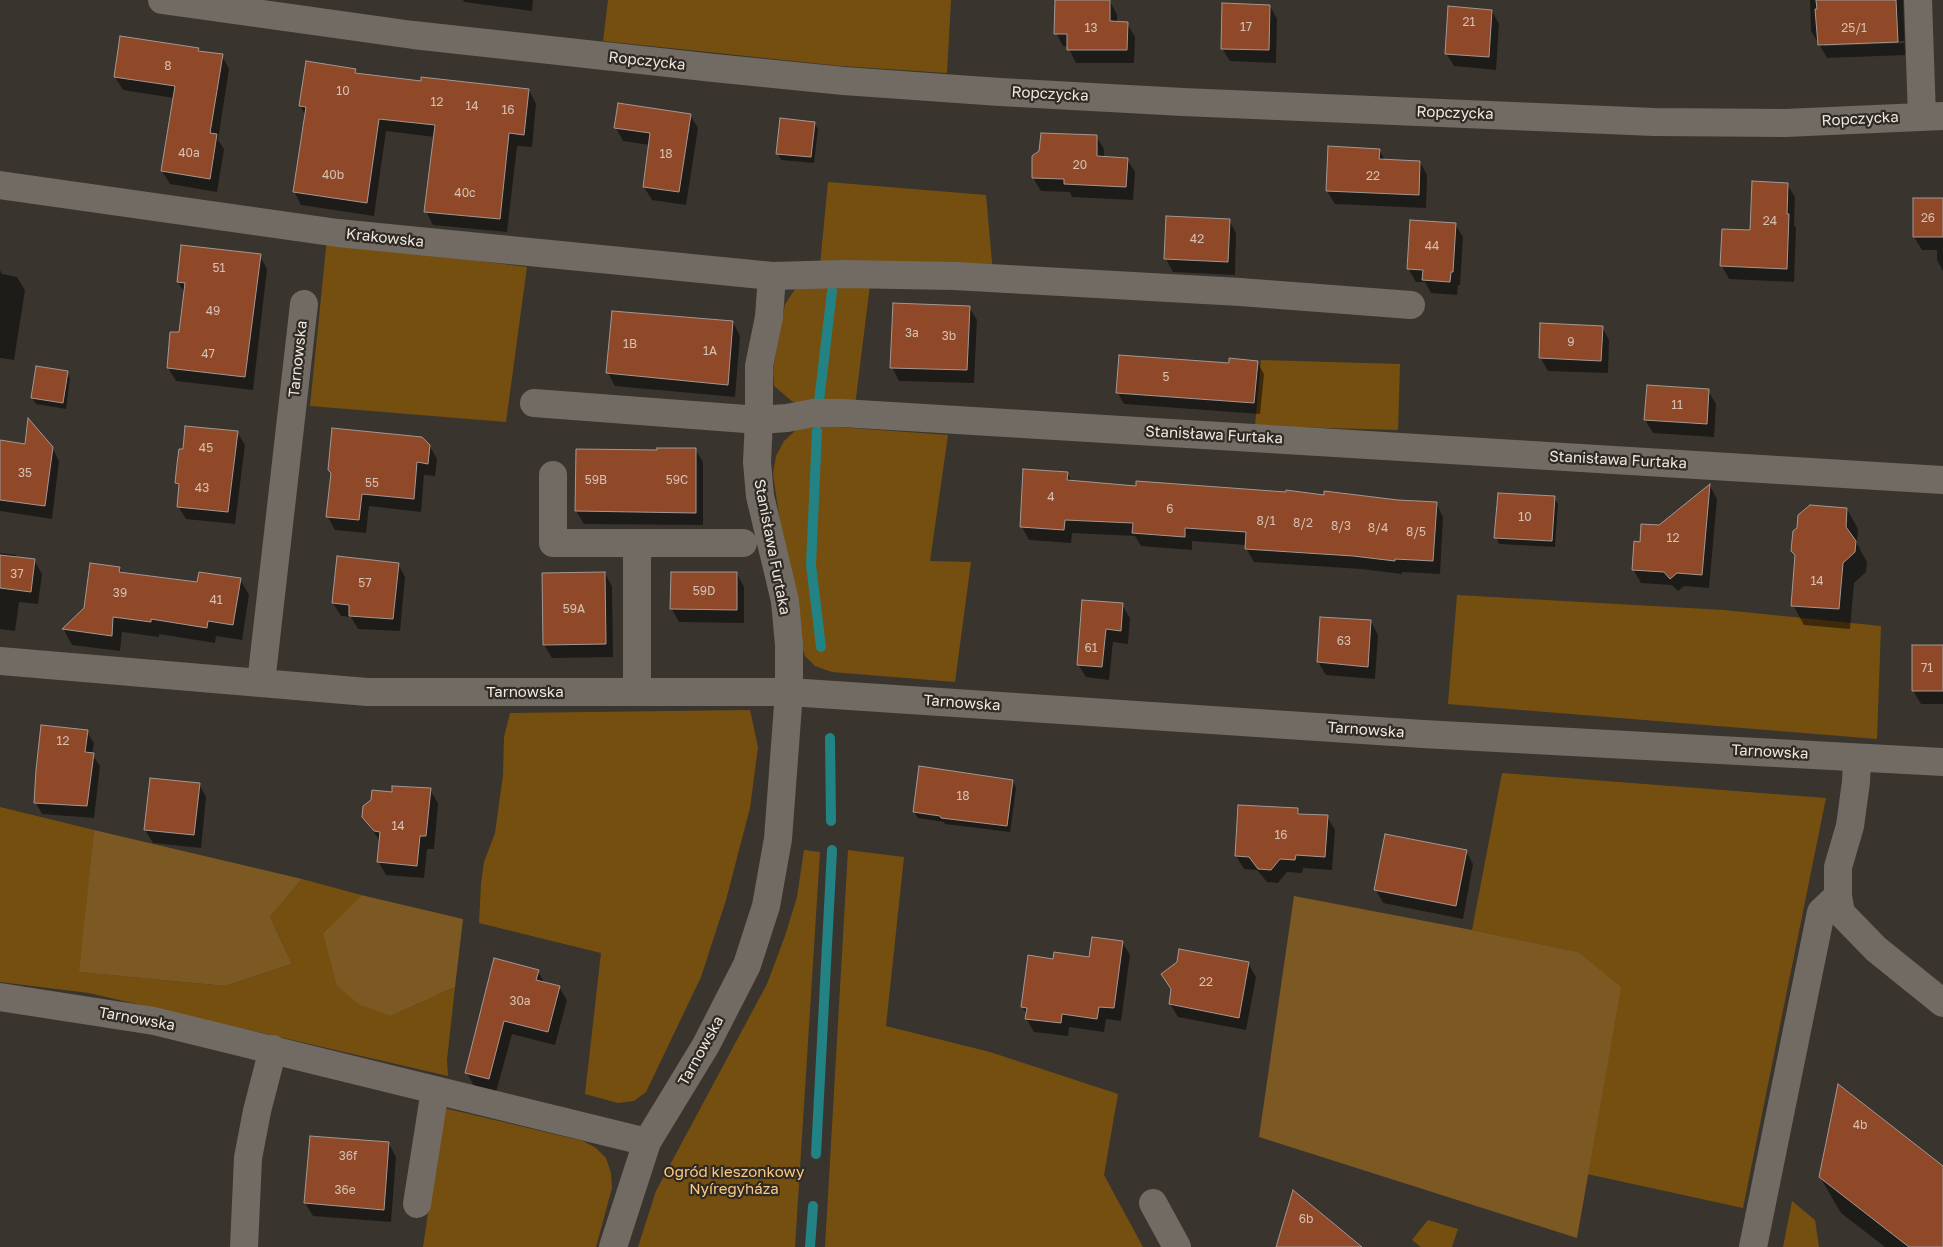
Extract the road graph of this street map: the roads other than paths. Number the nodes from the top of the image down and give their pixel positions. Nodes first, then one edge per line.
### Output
1 (162, 0) edge
2 (1918, 0) edge
3 (1933, 117) edge
4 (0, 185) edge
5 (772, 276) junction
6 (304, 304) dead end
7 (1411, 305) dead end
8 (534, 403) dead end
9 (759, 420) junction
10 (553, 475) dead end
11 (1943, 480) edge
12 (637, 543) junction
13 (743, 543) dead end
14 (0, 661) edge
15 (261, 683) junction
16 (637, 692) junction
17 (789, 692) junction
18 (1857, 758) junction
19 (1943, 762) edge
20 (1838, 896) junction
21 (0, 997) edge
22 (1943, 1003) edge
23 (273, 1049) junction
24 (435, 1090) junction
25 (647, 1142) junction
26 (1153, 1203) dead end
27 (417, 1204) dead end
28 (244, 1247) edge
29 (614, 1247) edge
30 (1177, 1247) edge
31 (1753, 1247) edge

1 - 3 street, Ropczycka
2 - 3 street
4 - 5 street, Krakowska
5 - 7 street, Krakowska
5 - 9 street
6 - 15 street, Tarnowska
8 - 9 street
9 - 11 street, Stanisława Furtaka
9 - 17 street, Stanisława Furtaka
10 - 12 street
12 - 13 street
12 - 16 street
14 - 15 street, Tarnowska
15 - 16 street, Tarnowska
16 - 17 street, Tarnowska
17 - 18 street, Tarnowska
17 - 25 street, Tarnowska
18 - 19 street, Tarnowska
18 - 20 street
20 - 22 street
20 - 31 street
21 - 23 street, Tarnowska
23 - 24 street, Tarnowska
23 - 28 street
24 - 25 street, Tarnowska
24 - 27 street
25 - 29 street, Tarnowska
26 - 30 street

